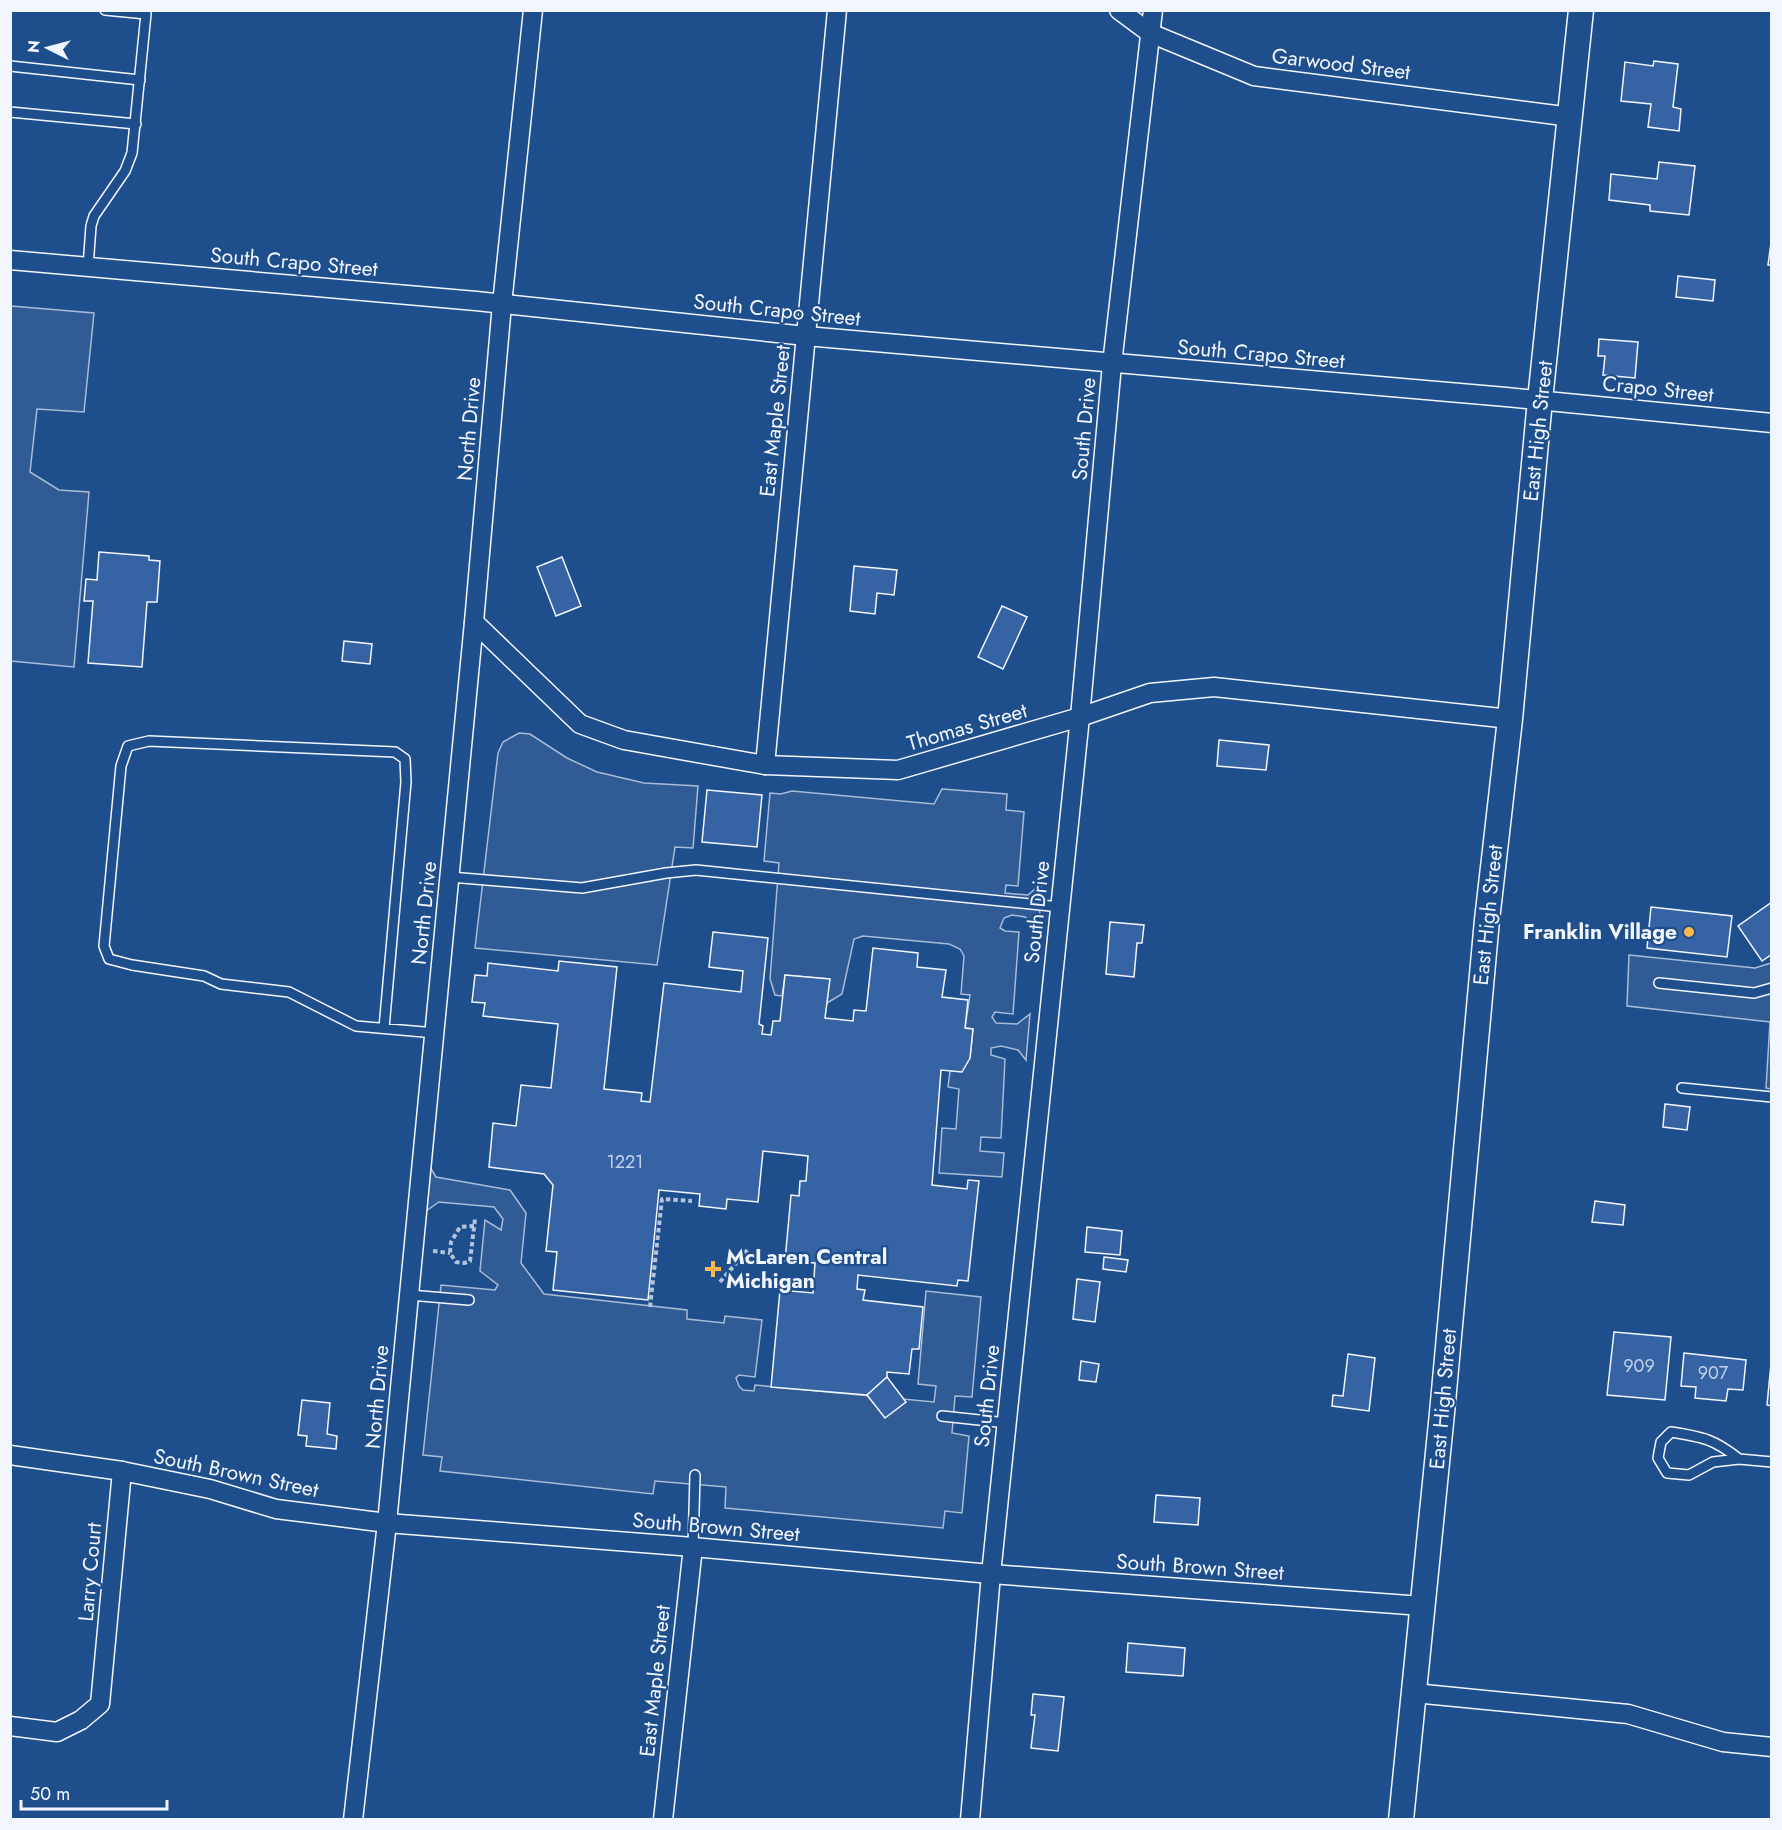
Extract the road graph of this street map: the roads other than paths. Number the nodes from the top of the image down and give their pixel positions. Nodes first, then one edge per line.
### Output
1 (105, 10) edge
2 (534, 10) edge
3 (837, 10) edge
4 (1119, 10) edge
5 (1153, 10) edge
6 (1581, 10) edge
7 (146, 12) edge
8 (1150, 33) junction
9 (10, 66) edge
10 (140, 80) junction
11 (10, 112) edge
12 (1571, 117) junction
13 (136, 124) junction
14 (10, 260) edge
15 (88, 267) junction
16 (502, 304) junction
17 (806, 336) junction
18 (1112, 364) junction
19 (1540, 400) junction
20 (1772, 423) edge
21 (474, 622) junction
22 (1080, 717) junction
23 (1510, 719) junction
24 (765, 765) junction
25 (450, 878) junction
26 (1060, 908) junction
27 (1659, 983) dead end
28 (1772, 987) edge
29 (384, 1029) junction
30 (435, 1033) junction
31 (1682, 1088) dead end
32 (1772, 1097) edge
33 (409, 1295) junction
34 (469, 1300) dead end
35 (942, 1416) dead end
36 (1006, 1423) junction
37 (10, 1455) edge
38 (1739, 1459) junction
39 (1772, 1462) edge
40 (122, 1471) junction
41 (695, 1475) dead end
42 (387, 1523) junction
43 (693, 1547) junction
44 (991, 1574) junction
45 (1422, 1606) junction
46 (1414, 1693) junction
47 (10, 1726) edge
48 (1772, 1747) edge
49 (354, 1820) edge
50 (663, 1820) edge
51 (970, 1820) edge
52 (1401, 1820) edge

1 - 7 lane
2 - 16 street, North Drive
3 - 17 street, East Maple Street
4 - 8 street, Garwood Street
5 - 8 street, South Drive
6 - 12 street, East High Street
7 - 10 lane
8 - 12 street, Garwood Street
8 - 18 street, South Drive
9 - 10 lane
10 - 13 lane
11 - 13 lane
12 - 19 street, East High Street
13 - 15 lane
14 - 15 street, South Crapo Street
15 - 16 street, South Crapo Street
16 - 17 street, South Crapo Street
16 - 21 street, North Drive
17 - 18 street, South Crapo Street
17 - 24 street, East Maple Street
18 - 19 street, South Crapo Street
18 - 22 street, South Drive
19 - 20 street, Crapo Street
19 - 23 street, East High Street
21 - 24 street, Thomas Street
21 - 25 street, North Drive
22 - 23 street, Thomas Street
22 - 24 street, Thomas Street
22 - 26 street, South Drive
23 - 45 street, East High Street
25 - 26 lane
25 - 30 street, North Drive
26 - 36 street, South Drive
27 - 28 lane
29 - 29 lane
29 - 30 lane
30 - 33 street, North Drive
31 - 32 lane
33 - 34 lane
33 - 42 street, North Drive
35 - 36 lane
36 - 44 street, South Drive
37 - 40 street, South Brown Street
38 - 38 lane
38 - 39 lane
40 - 42 street, South Brown Street
40 - 47 street, Larry Court
41 - 43 lane
42 - 43 street, South Brown Street
42 - 49 street, North Drive
43 - 44 street, South Brown Street
43 - 50 street, East Maple Street
44 - 45 street, South Brown Street
44 - 51 street, South Drive
45 - 46 street, East High Street
46 - 48 street
46 - 52 street, East High Street

